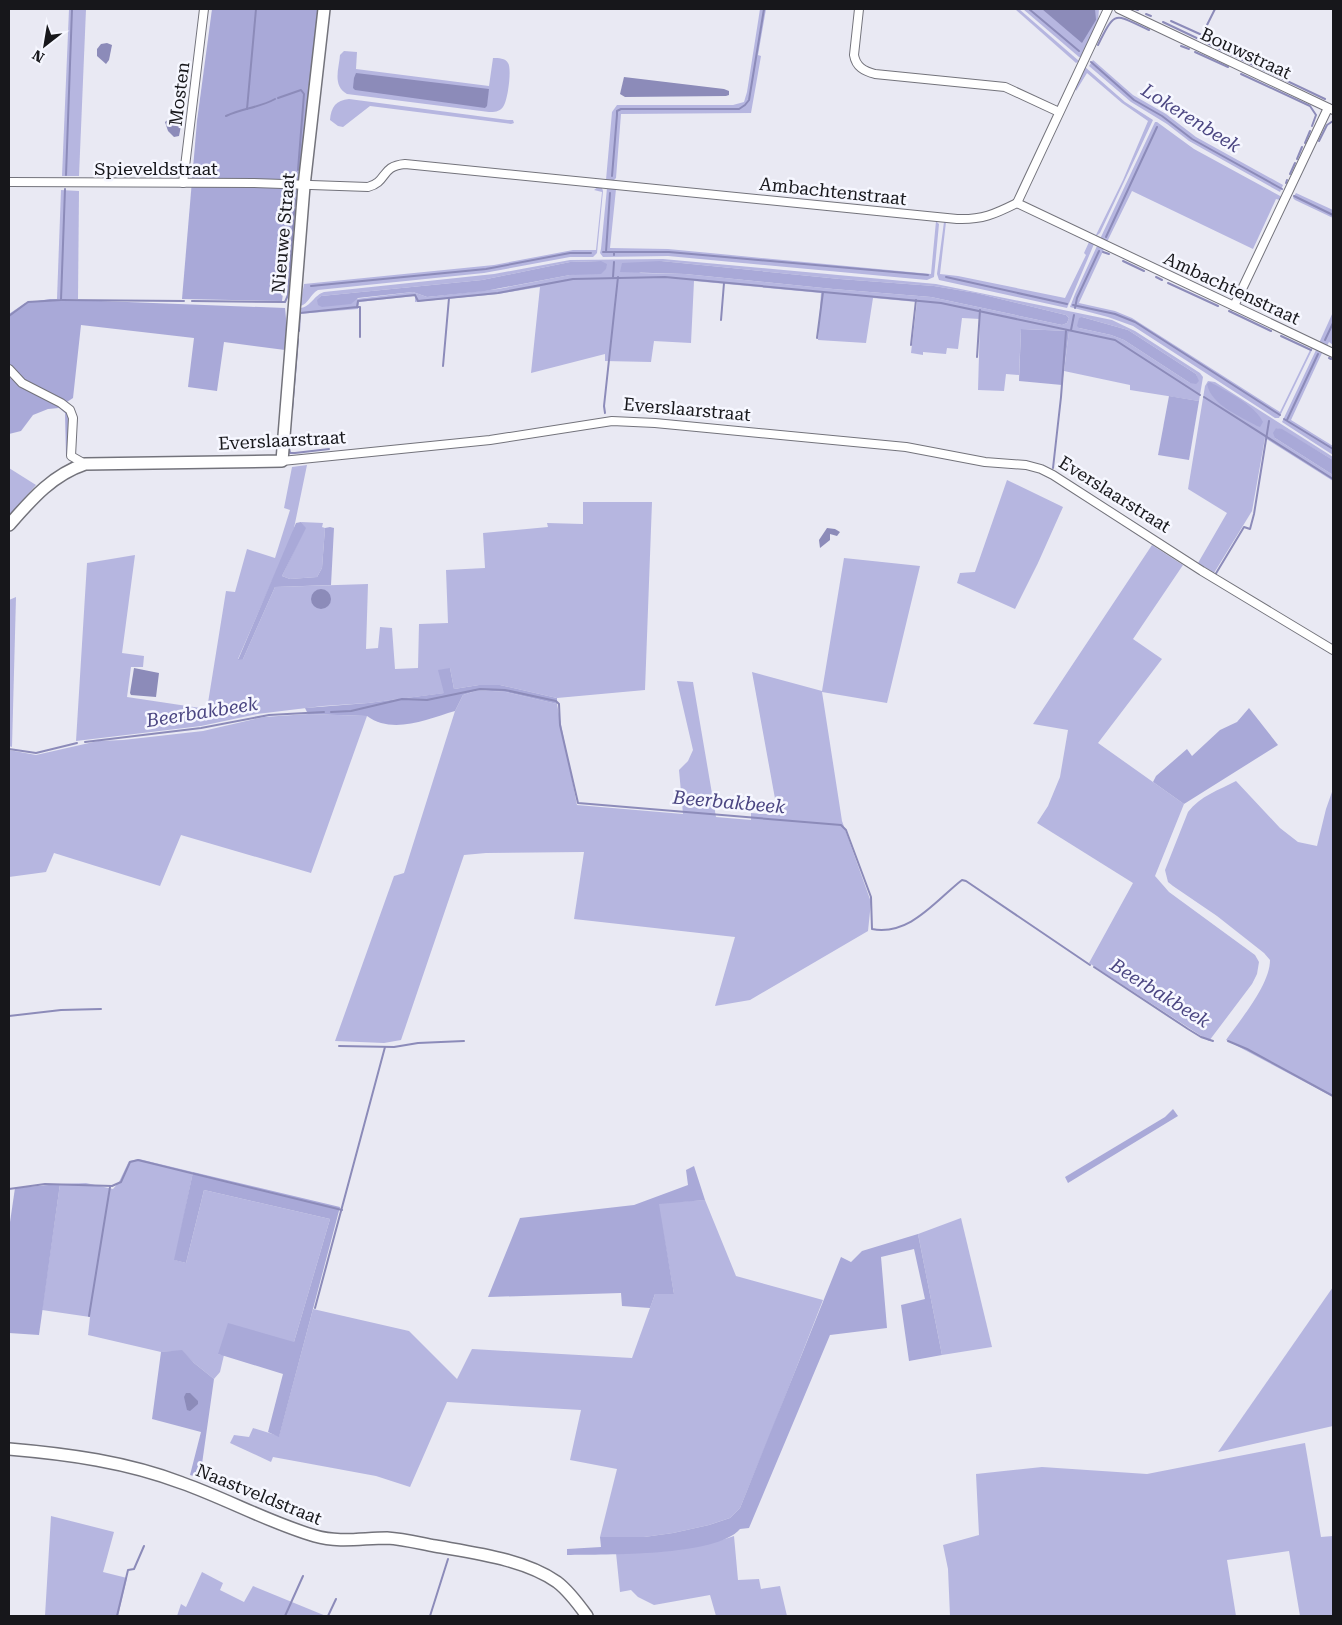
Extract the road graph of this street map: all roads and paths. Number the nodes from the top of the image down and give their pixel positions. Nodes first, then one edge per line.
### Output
1 (204, 9) edge
2 (324, 9) edge
3 (859, 9) edge
4 (1108, 9) edge
5 (1119, 9) edge
6 (1330, 109) edge
7 (1059, 112) junction
8 (9, 182) edge
9 (183, 183) junction
10 (304, 186) junction
11 (1017, 203) junction
12 (1234, 306) junction
13 (1333, 353) edge
14 (9, 369) edge
15 (71, 456) junction
16 (282, 462) junction
17 (85, 464) junction
18 (69, 469) junction
19 (9, 525) edge
20 (1333, 650) edge
21 (9, 1449) edge
22 (587, 1616) edge

1 - 9 street, Mosten
2 - 10 street, Nieuwe Straat
3 - 7 street
4 - 7 street
5 - 6 street, Bouwstraat
6 - 12 street
7 - 11 street
8 - 9 street, Spieveldstraat
9 - 10 street, Spieveldstraat
10 - 11 street, Ambachtenstraat
10 - 16 street, Nieuwe Straat
11 - 12 street, Ambachtenstraat
12 - 13 street, Ambachtenstraat
14 - 15 street
15 - 17 street
15 - 18 street
16 - 17 street, Everslaarstraat
16 - 20 street, Everslaarstraat
17 - 18 street, Everslaarstraat
18 - 19 street, Everslaarstraat
21 - 22 street, Naastveldstraat

